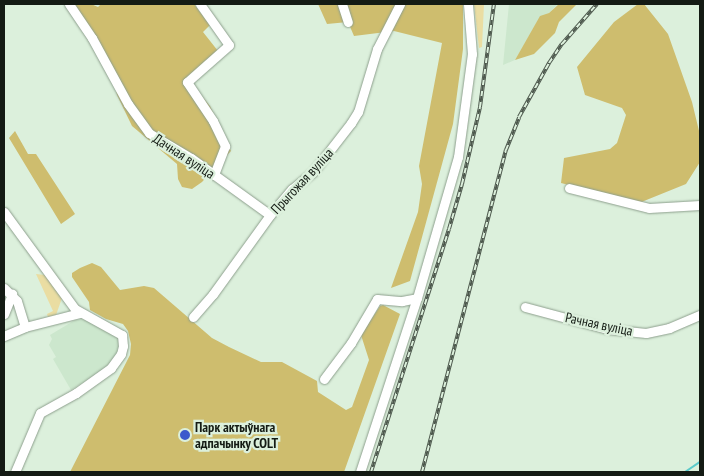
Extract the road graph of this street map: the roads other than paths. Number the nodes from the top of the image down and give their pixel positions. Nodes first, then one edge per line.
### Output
1 (69, 4) edge
2 (200, 4) edge
3 (342, 4) edge
4 (400, 4) edge
5 (468, 4) edge
6 (348, 22) dead end
7 (214, 175) junction
8 (569, 188) dead end
9 (700, 205) edge
10 (4, 212) edge
11 (270, 215) junction
12 (4, 288) edge
13 (12, 294) junction
14 (417, 298) junction
15 (525, 307) dead end
16 (80, 313) junction
17 (4, 314) edge
18 (700, 315) edge
19 (193, 317) dead end
20 (26, 327) junction
21 (4, 336) edge
22 (324, 379) dead end
23 (15, 472) edge
24 (360, 472) edge

1 - 7 street, Дачная вуліца
2 - 7 street
3 - 6 street
4 - 11 street, Прыгожая вуліца
5 - 14 street
7 - 11 street, Дачная вуліца
8 - 9 street
10 - 16 street
11 - 19 street, Прыгожая вуліца
12 - 13 street
13 - 17 street
13 - 20 street
14 - 22 street
14 - 24 street
15 - 18 street, Рачная вуліца
16 - 20 street
16 - 23 street
20 - 21 street

